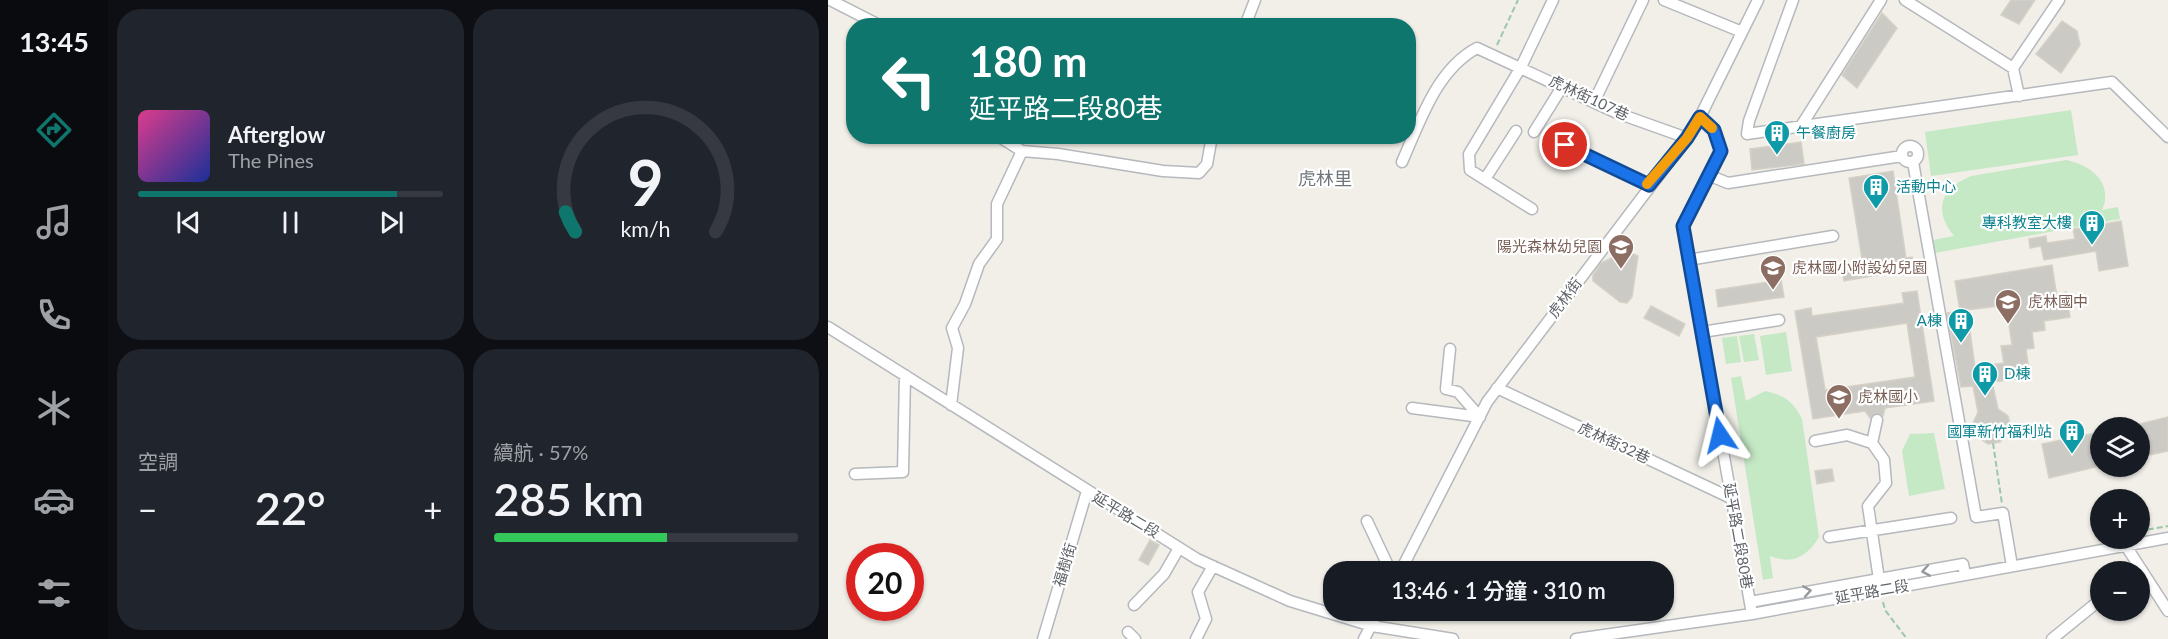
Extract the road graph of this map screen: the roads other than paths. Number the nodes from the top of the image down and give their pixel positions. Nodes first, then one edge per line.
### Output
1 (830, 0) edge
2 (1255, 0) edge
3 (1553, 0) edge
4 (1643, 0) edge
5 (1664, 0) edge
6 (1758, 0) edge
7 (1793, 0) edge
8 (1881, 0) edge
9 (1905, 0) edge
10 (2059, 0) edge
11 (865, 18) edge
12 (1248, 18) edge
13 (1742, 32) junction
14 (1521, 67) junction
15 (2013, 68) junction
16 (1562, 87) junction
17 (2019, 96) junction
18 (1594, 102) junction
19 (1700, 117) junction
20 (1801, 126) junction
21 (1516, 131) dead end
22 (1416, 132) edge
23 (1534, 132) dead end
24 (2168, 137) edge
25 (1687, 138) junction
26 (1011, 144) edge
27 (1211, 144) edge
28 (1410, 144) edge
29 (1565, 145) dead end
30 (1022, 151) junction
31 (1402, 162) dead end
32 (1708, 175) junction
33 (1485, 179) junction
34 (1649, 185) junction
35 (1532, 208) dead end
36 (1833, 236) dead end
37 (1688, 260) junction
38 (1779, 320) dead end
39 (1702, 332) junction
40 (831, 333) edge
41 (1450, 349) dead end
42 (904, 375) junction
43 (1497, 388) junction
44 (951, 405) junction
45 (1412, 408) dead end
46 (1480, 417) junction
47 (1877, 420) dead end
48 (1815, 441) dead end
49 (1872, 443) junction
50 (855, 474) dead end
51 (1087, 491) junction
52 (1731, 498) junction
53 (1952, 518) dead end
54 (1367, 521) dead end
55 (1872, 530) junction
56 (1829, 537) dead end
57 (2168, 538) edge
58 (2150, 541) edge
59 (1179, 548) junction
60 (2109, 549) edge
61 (1386, 561) edge
62 (1406, 561) edge
63 (1213, 566) junction
64 (2012, 566) junction
65 (1965, 575) junction
66 (1879, 578) junction
67 (2150, 586) edge
68 (1880, 590) junction
69 (1750, 602) junction
70 (1134, 605) dead end
71 (2090, 608) edge
72 (2168, 611) edge
73 (1752, 614) junction
74 (1374, 621) edge
75 (1371, 626) junction
76 (1043, 639) edge
77 (1196, 639) edge
78 (1364, 639) edge
79 (1453, 639) edge
80 (1576, 639) edge
81 (2052, 639) edge

1 - 11 street
2 - 12 street
3 - 14 street
4 - 18 street
5 - 13 street
6 - 13 street, 虎林街
7 - 20 street
8 - 20 street
9 - 15 street
10 - 15 street
13 - 19 street, 虎林街
14 - 16 street, 虎林街107巷
14 - 22 street, 虎林街107巷
14 - 33 street
15 - 17 street
16 - 18 street, 虎林街107巷
16 - 23 street
17 - 20 street
17 - 24 street
18 - 25 street, 虎林街107巷
19 - 25 street, 虎林街
19 - 32 street, 延平路二段80巷
21 - 33 street
25 - 34 street, 虎林街
26 - 30 street
27 - 30 street
28 - 31 street, 虎林街107巷
29 - 34 street
30 - 44 street
32 - 37 street, 延平路二段80巷
32 - 64 street
33 - 35 street
34 - 43 street, 虎林街
36 - 37 street
37 - 39 street, 延平路二段80巷
38 - 39 street
39 - 52 street, 延平路二段80巷
40 - 42 street, 延平路二段
41 - 46 street
42 - 44 street, 延平路二段
42 - 50 street
43 - 46 street, 虎林街
43 - 52 street, 虎林街32巷
44 - 51 street, 延平路二段
45 - 46 street
46 - 62 street, 虎林街
47 - 49 street
48 - 49 street
49 - 55 street
51 - 59 street, 延平路二段
51 - 76 street, 福樹街
52 - 69 street, 延平路二段80巷
53 - 55 street
54 - 61 street
55 - 56 street
55 - 66 street
57 - 58 street, 延平路二段
59 - 63 street, 延平路二段
59 - 70 street
60 - 64 street, 延平路二段
63 - 75 street, 延平路二段
63 - 77 street
64 - 65 street, 延平路二段
65 -> 66 street
65 - 68 street, 延平路二段
66 - 68 street
69 -> 66 street
67 - 72 street
68 - 73 street, 延平路二段
69 - 73 street, 延平路二段80巷
71 - 81 street
73 - 80 street, 延平路二段
74 - 75 street
75 - 78 street
75 - 79 street, 延平路二段

